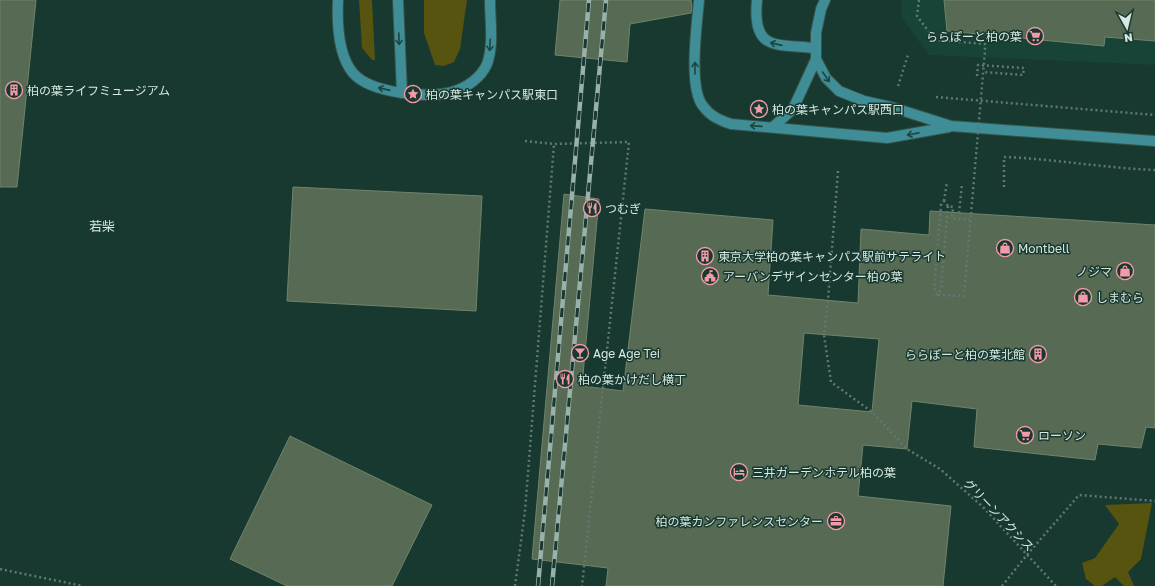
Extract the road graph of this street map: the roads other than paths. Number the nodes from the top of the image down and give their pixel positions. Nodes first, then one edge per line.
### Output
1 (338, 0) edge
2 (398, 0) edge
3 (490, 0) edge
4 (699, 0) edge
5 (757, 0) edge
6 (825, 0) edge
7 (815, 48) junction
8 (816, 59) junction
9 (402, 93) junction
10 (951, 126) junction
11 (773, 127) junction
12 (1155, 141) edge

9 -> 1 street
2 -> 9 street
3 -> 9 street
11 -> 4 street
7 -> 5 street
6 - 7 street
7 - 8 street
8 -> 10 street
8 - 11 street
10 -> 11 street
10 - 12 street

